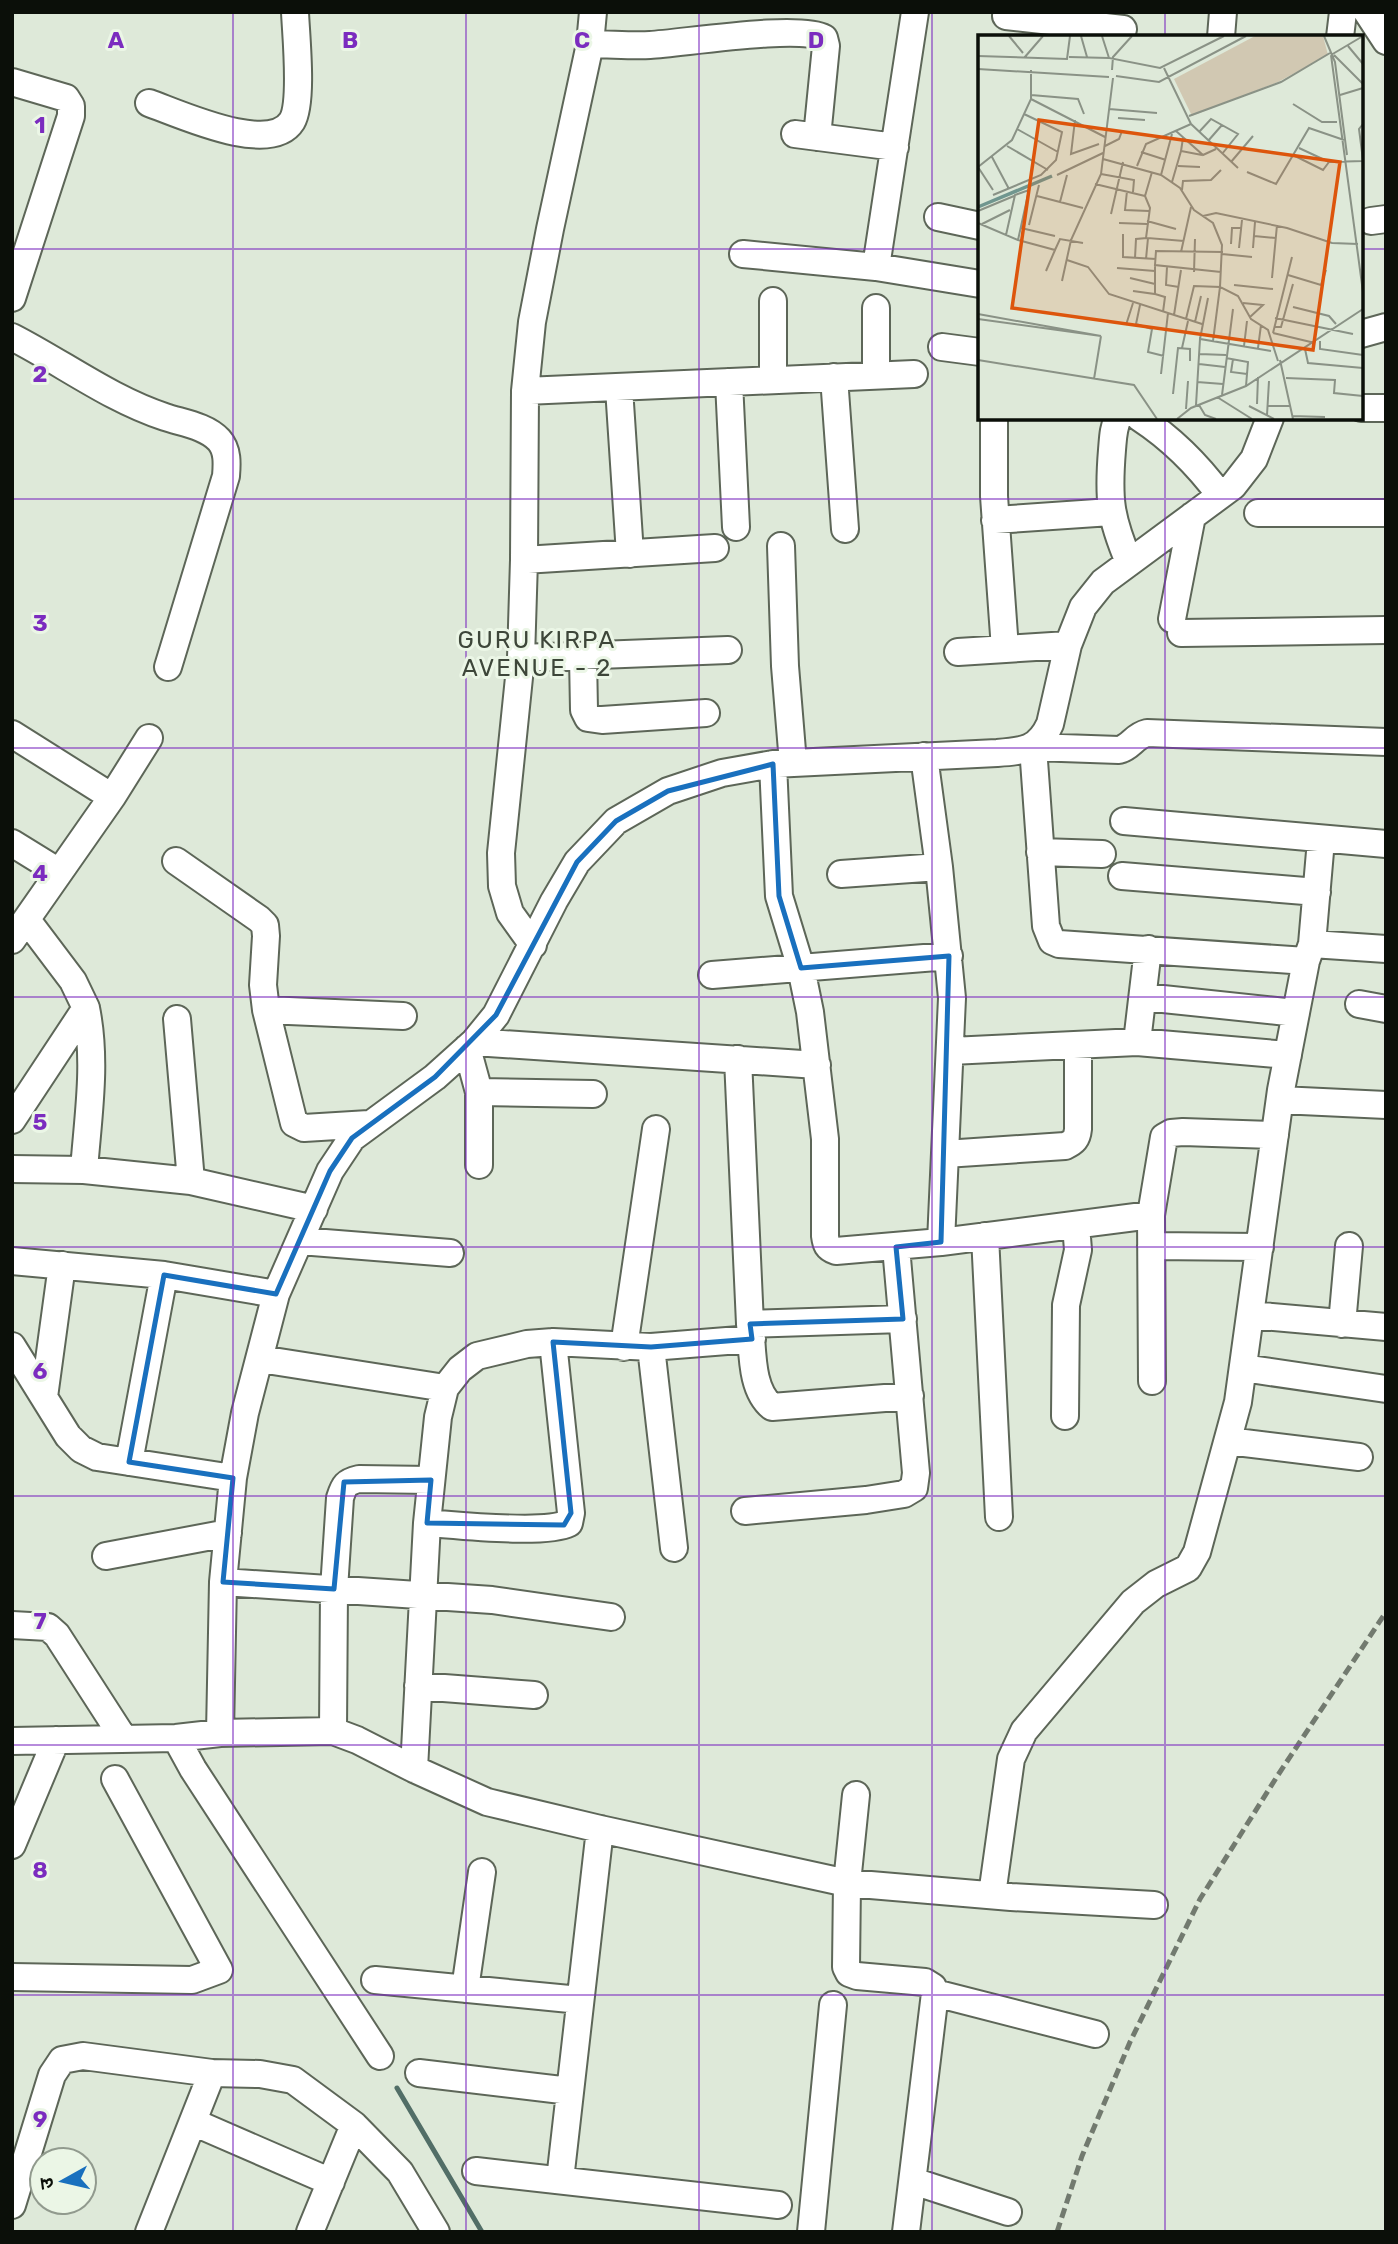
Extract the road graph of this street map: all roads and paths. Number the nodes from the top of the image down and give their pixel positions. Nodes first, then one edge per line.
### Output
1 (295, 12) edge
2 (593, 12) edge
3 (915, 12) edge
4 (1223, 12) edge
5 (1343, 12) edge
6 (1367, 12) edge
7 (1006, 16) dead end
8 (1123, 26) edge
9 (1221, 35) edge
10 (1340, 35) edge
11 (1386, 41) edge
12 (590, 44) junction
13 (12, 82) edge
14 (149, 103) dead end
15 (895, 147) junction
16 (938, 217) dead end
17 (978, 226) edge
18 (743, 254) dead end
19 (876, 267) junction
20 (978, 284) edge
21 (12, 298) edge
22 (774, 301) dead end
23 (876, 308) dead end
24 (1386, 327) edge
25 (1363, 333) edge
26 (12, 337) edge
27 (942, 347) dead end
28 (978, 352) edge
29 (914, 374) dead end
30 (876, 375) junction
31 (834, 377) junction
32 (773, 380) junction
33 (729, 383) junction
34 (619, 388) junction
35 (525, 391) junction
36 (1363, 408) edge
37 (1386, 408) edge
38 (994, 420) edge
39 (1117, 420) edge
40 (1143, 420) edge
41 (1269, 420) edge
42 (1220, 495) junction
43 (1111, 512) junction
44 (1258, 513) dead end
45 (1386, 513) edge
46 (1192, 516) junction
47 (995, 520) junction
48 (736, 527) dead end
49 (845, 529) dead end
50 (781, 546) dead end
51 (715, 548) dead end
52 (630, 554) junction
53 (524, 560) junction
54 (1129, 562) junction
55 (1386, 630) edge
56 (1068, 645) junction
57 (1005, 649) junction
58 (728, 650) dead end
59 (958, 652) dead end
60 (583, 657) junction
61 (521, 658) junction
62 (168, 667) dead end
63 (706, 713) dead end
64 (12, 734) edge
65 (149, 738) dead end
66 (1386, 741) edge
67 (1033, 747) junction
68 (924, 756) junction
69 (783, 764) junction
70 (112, 797) junction
71 (1124, 821) dead end
72 (1321, 840) junction
73 (12, 843) edge
74 (1386, 844) edge
75 (1041, 852) junction
76 (1102, 855) dead end
77 (176, 861) dead end
78 (939, 867) junction
79 (59, 872) junction
80 (841, 874) dead end
81 (1122, 877) dead end
82 (1317, 892) junction
83 (20, 930) edge
84 (533, 945) junction
85 (1148, 949) junction
86 (1386, 949) edge
87 (1309, 952) junction
88 (949, 956) junction
89 (801, 968) junction
90 (712, 975) dead end
91 (1144, 997) junction
92 (1359, 1004) dead end
93 (86, 1008) junction
94 (1386, 1009) edge
95 (266, 1010) junction
96 (1296, 1013) junction
97 (403, 1016) dead end
98 (177, 1018) dead end
99 (1137, 1042) junction
100 (470, 1045) junction
101 (1078, 1045) junction
102 (951, 1051) junction
103 (1288, 1055) junction
104 (738, 1059) junction
105 (817, 1065) junction
106 (478, 1092) junction
107 (593, 1094) dead end
108 (1280, 1100) junction
109 (1386, 1105) edge
110 (12, 1120) edge
111 (369, 1124) junction
112 (656, 1129) dead end
113 (1275, 1135) junction
114 (944, 1154) junction
115 (479, 1165) dead end
116 (12, 1169) edge
117 (84, 1170) junction
118 (191, 1181) junction
119 (314, 1209) junction
120 (1151, 1215) junction
121 (1076, 1224) junction
122 (985, 1236) junction
123 (300, 1241) junction
124 (941, 1242) junction
125 (1151, 1246) junction
126 (1349, 1246) dead end
127 (896, 1247) junction
128 (1260, 1247) junction
129 (450, 1254) dead end
130 (12, 1261) edge
131 (62, 1265) junction
132 (164, 1275) junction
133 (276, 1294) junction
134 (1251, 1315) junction
135 (902, 1319) junction
136 (1342, 1324) junction
137 (1386, 1327) edge
138 (751, 1331) junction
139 (553, 1342) junction
140 (12, 1346) edge
141 (624, 1347) junction
142 (651, 1347) junction
143 (260, 1359) junction
144 (1243, 1368) junction
145 (1152, 1381) dead end
146 (445, 1388) junction
147 (1386, 1389) edge
148 (910, 1396) junction
149 (44, 1397) junction
150 (1065, 1416) dead end
151 (1227, 1441) junction
152 (1359, 1457) dead end
153 (129, 1462) junction
154 (233, 1478) junction
155 (431, 1480) junction
156 (745, 1511) dead end
157 (999, 1517) dead end
158 (427, 1523) junction
159 (228, 1533) junction
160 (674, 1548) dead end
161 (106, 1556) dead end
162 (223, 1582) junction
163 (334, 1589) junction
164 (423, 1595) junction
165 (611, 1617) dead end
166 (12, 1625) edge
167 (418, 1686) junction
168 (534, 1695) dead end
169 (333, 1731) junction
170 (220, 1733) junction
171 (176, 1738) junction
172 (124, 1739) junction
173 (56, 1740) junction
174 (12, 1741) edge
175 (414, 1769) junction
176 (115, 1779) dead end
177 (856, 1796) dead end
178 (600, 1829) junction
179 (12, 1845) edge
180 (482, 1872) dead end
181 (847, 1883) junction
182 (992, 1895) junction
183 (1154, 1905) dead end
184 (12, 1977) edge
185 (375, 1980) dead end
186 (465, 1989) junction
187 (935, 1993) junction
188 (580, 2000) junction
189 (833, 2005) dead end
190 (1095, 2034) dead end
191 (380, 2056) dead end
192 (212, 2073) junction
193 (419, 2073) dead end
194 (570, 2091) junction
195 (193, 2122) junction
196 (354, 2126) junction
197 (477, 2171) dead end
198 (560, 2180) junction
199 (913, 2180) junction
200 (331, 2182) junction
201 (12, 2205) edge
202 (778, 2205) dead end
203 (1008, 2212) dead end
204 (149, 2232) edge
205 (310, 2232) edge
206 (436, 2232) edge
207 (811, 2232) edge
208 (906, 2232) edge

1 - 14 street
2 - 12 street
3 - 15 street
4 - 9 street
5 - 10 street
6 - 11 street
7 - 8 street
12 - 15 street
12 - 35 street
13 - 21 street
15 - 19 street
16 - 17 street
18 - 19 street
19 - 20 street
22 - 32 street
23 - 30 street
24 - 25 street
26 - 62 street
27 - 28 street
29 - 30 street
30 - 31 street
31 - 32 street
31 - 49 street
32 - 33 street
33 - 34 street
33 - 48 street
34 - 35 street
34 - 52 street
35 - 53 street
36 - 37 street
38 - 47 street
39 - 43 street
40 - 42 street
41 - 42 street
42 - 46 street
43 - 47 street
43 - 54 street
44 - 45 street
46 - 54 street
46 - 55 street
47 - 57 street
50 - 69 street
51 - 52 street
52 - 53 street
53 - 61 street
54 - 56 street
56 - 57 street
56 - 67 street
57 - 59 street
58 - 60 street
60 - 61 street
60 - 63 street
61 - 84 street
64 - 70 street
65 - 70 street
66 - 67 street
67 - 68 street
67 - 75 street
68 - 69 street
68 - 78 street
69 - 84 street
69 - 89 street
70 - 79 street
71 - 72 street
72 - 74 street
72 - 82 street
73 - 79 street
75 - 76 street
75 - 85 street
77 - 95 street
78 - 80 street
78 - 88 street
79 - 83 street
81 - 82 street
82 - 87 street
83 - 93 street
84 - 100 street
85 - 87 street
85 - 91 street
86 - 87 street
87 - 96 street
88 - 89 street
88 - 102 street
89 - 90 street
89 - 105 street
91 - 96 street
91 - 99 street
92 - 94 street
93 - 110 street
93 - 117 street
95 - 97 street
95 - 111 street
96 - 103 street
98 - 118 street
99 - 101 street
99 - 103 street
100 - 104 street
100 - 106 street
100 - 111 street
101 - 102 street
101 - 114 street
102 - 114 street
103 - 108 street
104 - 105 street
104 - 138 street
105 - 127 street
106 - 107 street
106 - 115 street
108 - 109 street
108 - 113 street
111 - 119 street
112 - 141 street
113 - 120 street
113 - 128 street
114 - 124 street
116 - 117 street
117 - 118 street
118 - 119 street
119 - 123 street
120 - 121 street
120 - 125 street
121 - 122 street
121 - 150 street
122 - 124 street
122 - 157 street
123 - 129 street
123 - 133 street
124 - 127 street
125 - 128 street
125 - 145 street
126 - 136 street
127 - 135 street
128 - 134 street
130 - 131 street
131 - 132 street
131 - 149 street
132 - 133 street
132 - 153 street
133 - 143 street
134 - 136 street
134 - 144 street
135 - 138 street
135 - 148 street
136 - 137 street
138 - 142 street
138 - 148 street
139 - 141 street
139 - 146 street
139 - 158 street
140 - 149 street
141 - 142 street
142 - 160 street
143 - 146 street
143 - 154 street
144 - 147 street
144 - 151 street
146 - 155 street
148 - 156 street
149 - 153 street
151 - 152 street
151 - 182 street
153 - 154 street
154 - 159 street
155 - 158 street
155 - 163 street
158 - 164 street
159 - 161 street
159 - 162 street
162 - 163 street
162 - 170 street
163 - 164 street
163 - 169 street
164 - 165 street
164 - 167 street
166 - 172 street
167 - 168 street
167 - 175 street
169 - 170 street
169 - 175 street
170 - 171 street
171 - 172 street
171 - 191 street
172 - 173 street
173 - 174 street
173 - 179 street
175 - 178 street
176 - 184 street
177 - 181 street
178 - 181 street
178 - 188 street
180 - 186 street
181 - 182 street
181 - 187 street
182 - 183 street
185 - 186 street
186 - 188 street
187 - 190 street
187 - 199 street
188 - 194 street
189 - 207 street
192 - 195 street
192 - 196 street
192 - 201 street
193 - 194 street
194 - 198 street
195 - 200 street
195 - 204 street
196 - 200 street
196 - 206 street
197 - 198 street
198 - 202 street
199 - 203 street
199 - 208 street
200 - 205 street

